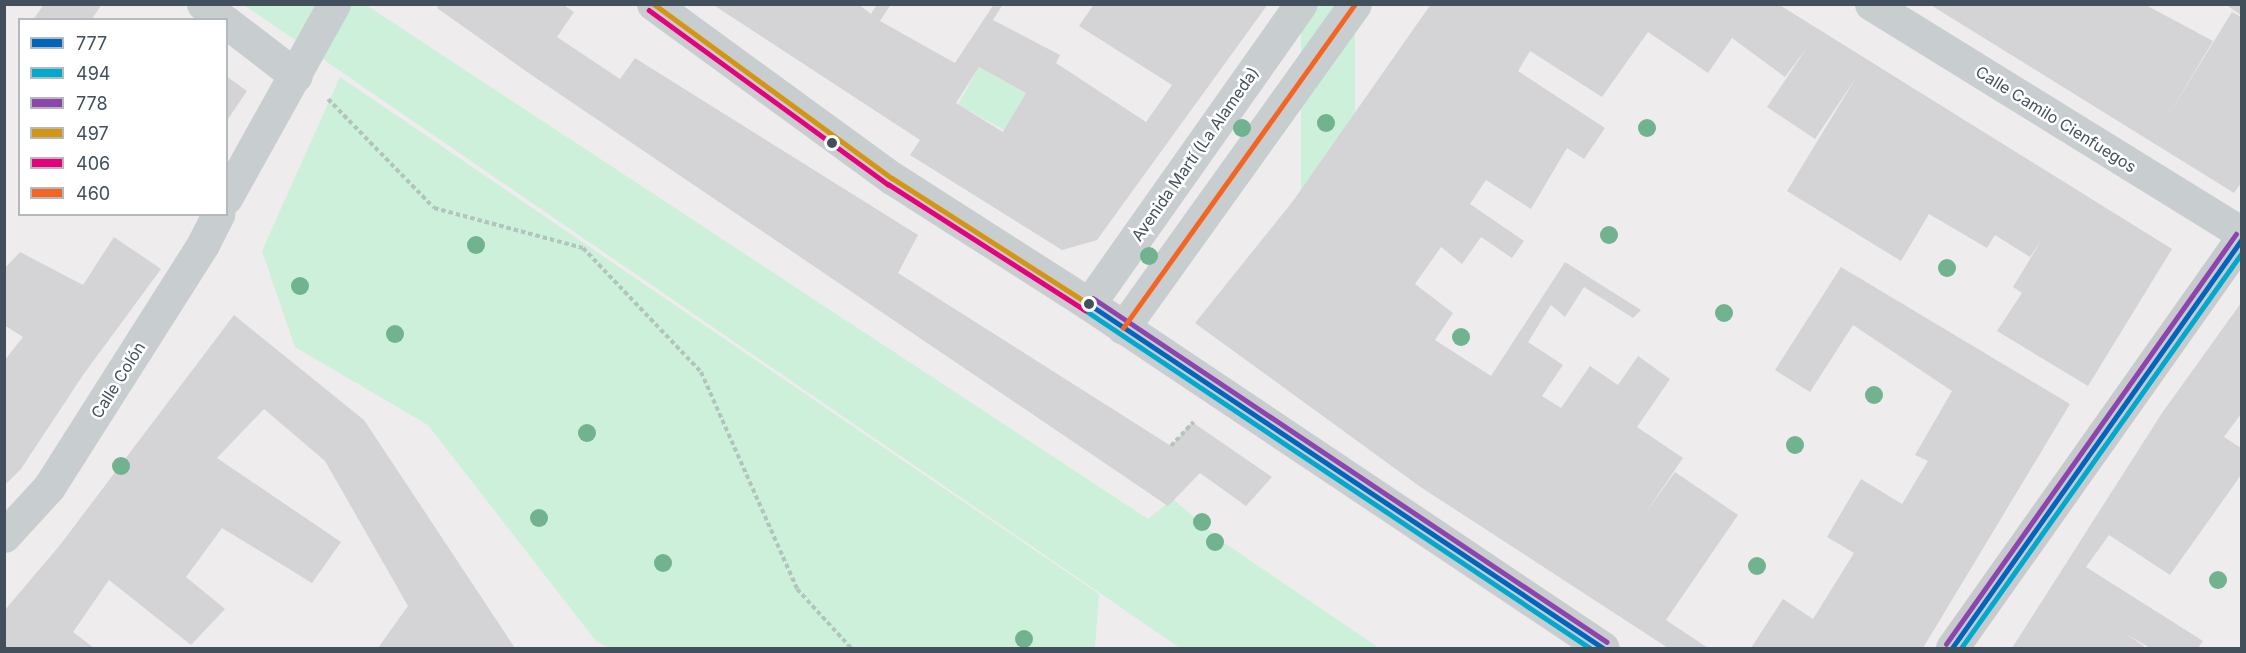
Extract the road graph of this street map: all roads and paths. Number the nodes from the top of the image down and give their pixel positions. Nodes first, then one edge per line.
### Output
1 (203, 4) edge
2 (334, 4) edge
3 (652, 4) edge
4 (1301, 4) edge
5 (1354, 4) edge
6 (1871, 4) edge
7 (220, 18) edge
8 (228, 24) edge
9 (296, 76) junction
10 (228, 195) edge
11 (217, 216) edge
12 (2241, 235) edge
13 (1089, 304) junction
14 (1123, 328) junction
15 (4, 536) edge
16 (851, 648) edge
17 (1603, 648) edge
18 (1952, 648) edge

1 - 7 street
2 - 9 street
3 - 13 street
4 - 13 street, Avenida Martí (La Alameda)
5 - 14 street
6 - 12 street, Calle Camilo Cienfuegos
8 - 9 street
9 - 10 street
9 - 16 path
11 - 15 street, Calle Colón
12 - 18 street
13 - 14 street
14 - 17 street

